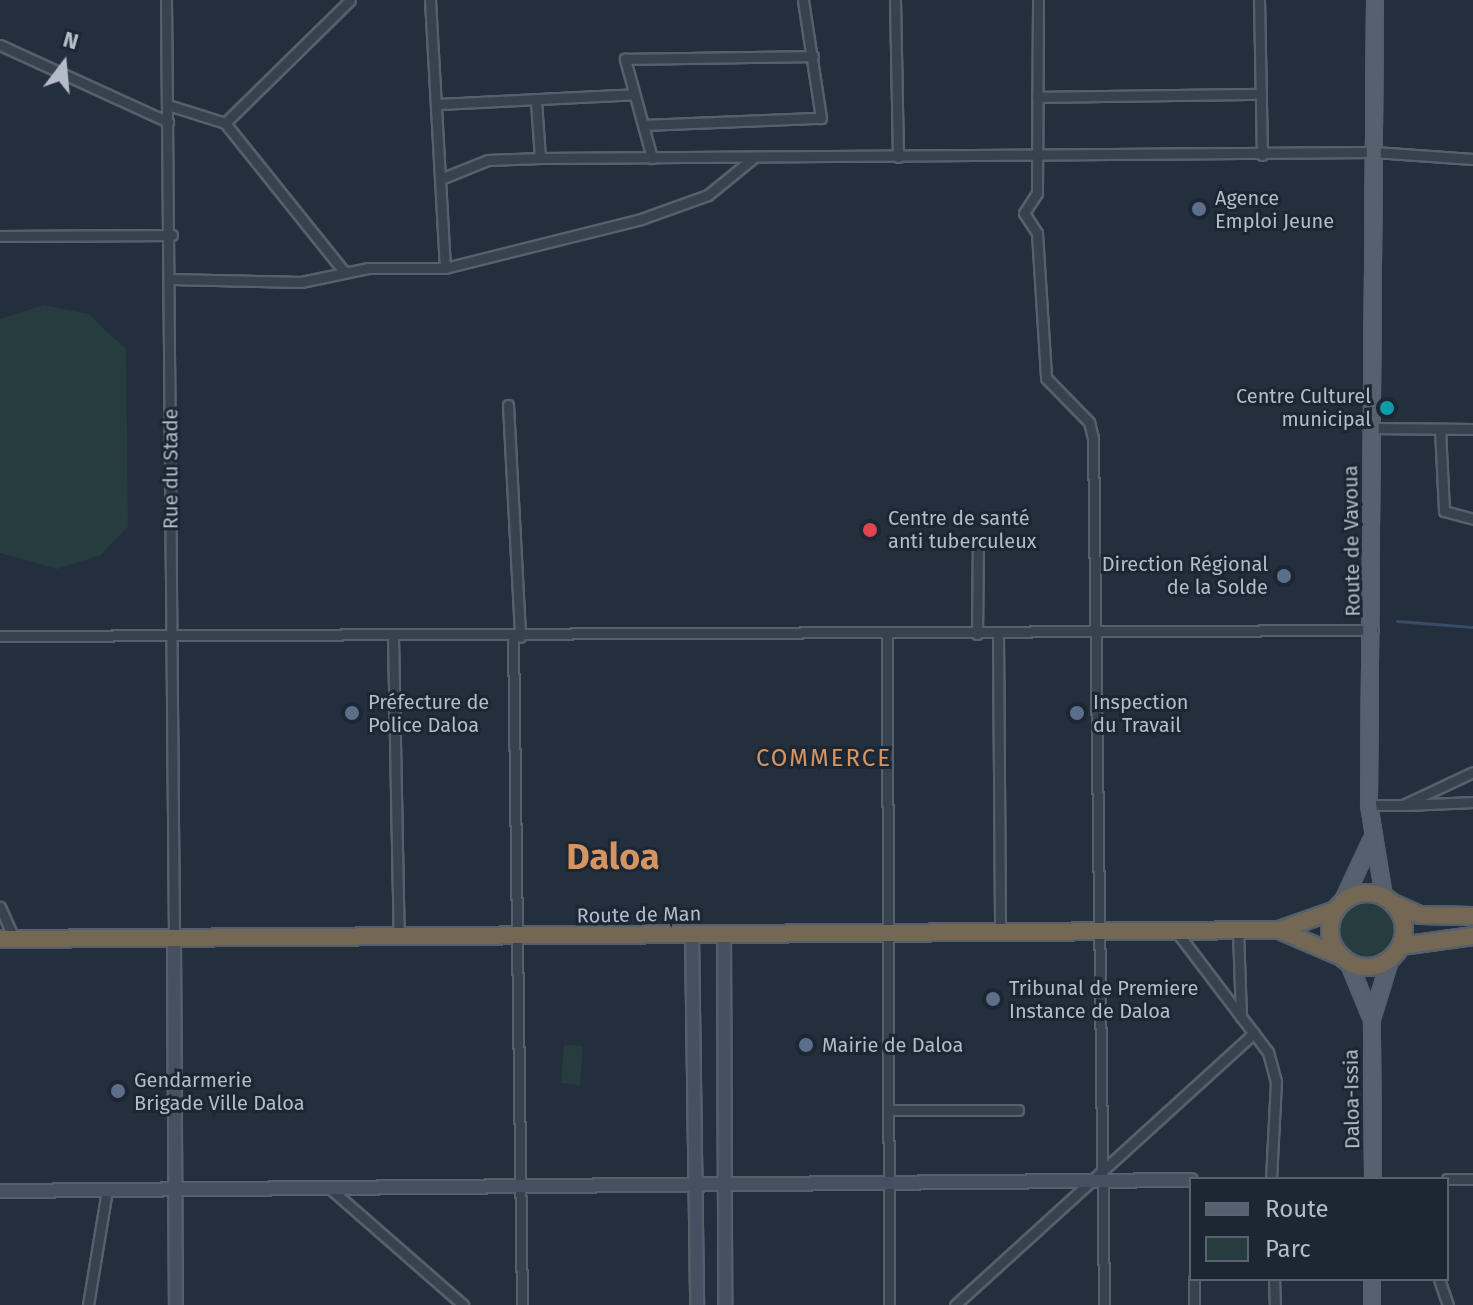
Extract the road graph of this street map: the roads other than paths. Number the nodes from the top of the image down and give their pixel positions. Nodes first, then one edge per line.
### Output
1 (166, 0) edge
2 (350, 0) edge
3 (430, 0) edge
4 (803, 0) edge
5 (895, 0) edge
6 (1038, 0) edge
7 (1259, 0) edge
8 (1375, 0) edge
9 (0, 45) edge
10 (813, 56) junction
11 (634, 94) junction
12 (1261, 94) junction
13 (1037, 97) junction
14 (536, 101) junction
15 (439, 104) junction
16 (168, 105) junction
17 (168, 122) junction
18 (225, 123) junction
19 (643, 125) junction
20 (1374, 152) junction
21 (1262, 155) junction
22 (898, 157) junction
23 (540, 158) junction
24 (652, 158) junction
25 (752, 159) junction
26 (1038, 159) junction
27 (1473, 159) edge
28 (443, 178) junction
29 (172, 235) junction
30 (0, 236) edge
31 (445, 268) junction
32 (345, 273) junction
33 (171, 279) junction
34 (508, 405) dead end
35 (1369, 428) junction
36 (1440, 429) junction
37 (1473, 429) edge
38 (1473, 519) edge
39 (978, 541) dead end
40 (1374, 630) junction
41 (1097, 633) junction
42 (977, 634) junction
43 (998, 634) junction
44 (887, 635) junction
45 (0, 636) edge
46 (393, 637) junction
47 (517, 637) junction
48 (171, 639) junction
49 (1473, 772) edge
50 (1473, 802) edge
51 (1369, 805) junction
52 (1403, 805) junction
53 (1371, 841) junction
54 (1389, 900) junction
55 (1340, 906) junction
56 (0, 907) edge
57 (1473, 916) edge
58 (1279, 930) junction
59 (1176, 931) junction
60 (1000, 932) junction
61 (1101, 932) junction
62 (724, 933) junction
63 (889, 933) junction
64 (692, 935) junction
65 (514, 936) junction
66 (1238, 936) junction
67 (1473, 936) edge
68 (399, 937) junction
69 (174, 938) junction
70 (7, 939) edge
71 (1401, 946) junction
72 (1345, 959) junction
73 (1390, 960) junction
74 (1241, 1017) junction
75 (1372, 1019) junction
76 (1254, 1033) junction
77 (889, 1110) junction
78 (1018, 1110) dead end
79 (1271, 1177) edge
80 (1373, 1177) edge
81 (1099, 1178) junction
82 (1449, 1179) edge
83 (1473, 1179) edge
84 (1189, 1180) edge
85 (889, 1181) junction
86 (724, 1182) junction
87 (520, 1183) junction
88 (694, 1183) junction
89 (107, 1190) junction
90 (173, 1190) junction
91 (0, 1191) edge
92 (333, 1191) junction
93 (1194, 1281) edge
94 (1274, 1281) edge
95 (1372, 1281) edge
96 (1440, 1281) edge
97 (88, 1305) edge
98 (176, 1305) edge
99 (463, 1305) edge
100 (522, 1305) edge
101 (697, 1305) edge
102 (725, 1305) edge
103 (889, 1305) edge
104 (955, 1305) edge
105 (1104, 1305) edge
106 (1194, 1305) edge
107 (1275, 1305) edge
108 (1372, 1305) edge
109 (1448, 1305) edge

1 - 16 street, Rue du Stade
2 - 18 street
3 - 15 street
4 - 10 street
5 - 22 street
6 - 13 street
7 - 12 street
8 - 20 main road, Route de Vavoua
9 - 17 street
10 - 11 street
10 - 19 street
11 - 14 street
11 - 19 street
12 - 13 street
12 - 21 street
13 - 26 street
14 - 15 street
14 - 23 street
15 - 28 street
16 - 17 street, Rue du Stade
16 - 18 street
17 - 29 street, Rue du Stade
18 - 32 street
19 - 24 street
20 - 21 street
20 - 27 street
20 - 35 main road, Route de Vavoua
21 - 26 street
22 - 25 street
22 - 26 street
23 - 24 street
23 - 28 street
24 - 25 street
25 - 31 street
26 - 41 street
28 - 31 street
29 - 30 street
29 - 33 street, Rue du Stade
31 - 32 street
32 - 33 street
33 - 48 street, Rue du Stade
34 - 47 street
35 - 36 street
35 - 40 main road, Route de Vavoua
36 - 37 street
36 - 38 street
39 - 42 street
40 - 41 street
40 - 51 main road, Route de Vavoua
41 - 43 street
41 - 61 street
42 - 43 street
42 - 44 street
43 - 60 street
44 - 47 street
44 - 63 street
45 - 48 street
46 - 47 street
46 - 48 street
46 - 68 street
47 - 65 street
48 - 69 street, Rue du Stade
49 - 52 street
50 - 52 street
51 - 52 street
51 - 53 main road, Route de Vavoua
53 - 54 main road, Route de Vavoua
53 - 55 main road
54 - 55 highway
54 - 57 highway
54 - 71 highway
55 - 58 highway
55 - 72 highway
56 - 70 street
58 - 66 highway, Route de Man
58 - 72 highway
59 - 61 highway, Route de Man
59 - 66 highway, Route de Man
59 - 74 street
60 - 61 highway, Route de Man
60 - 63 highway, Route de Man
61 - 81 street
62 - 63 highway, Route de Man
62 - 64 highway, Route de Man
62 - 86 street
63 - 77 street
64 - 65 highway, Route de Man
64 - 88 street
65 - 68 highway, Route de Man
65 - 87 street
66 - 74 street
67 - 71 highway
68 - 69 highway, Route de Man
69 - 70 highway, Route de Man
69 - 90 street
71 - 73 highway
72 - 73 highway
72 - 75 main road
73 - 75 main road
74 - 76 street
75 - 80 main road, Daloa-Issia
76 - 79 street
76 - 81 street
77 - 78 street
77 - 85 street
81 - 84 street
81 - 85 street
81 - 104 street
81 - 105 street
82 - 83 street
85 - 86 street
85 - 103 street
86 - 88 street
86 - 102 street
87 - 88 street
87 - 92 street
87 - 100 street
88 - 101 street
89 - 90 street
89 - 91 street
89 - 97 street
90 - 92 street
90 - 98 street
92 - 99 street
93 - 106 street
94 - 107 street
95 - 108 main road
96 - 109 street

